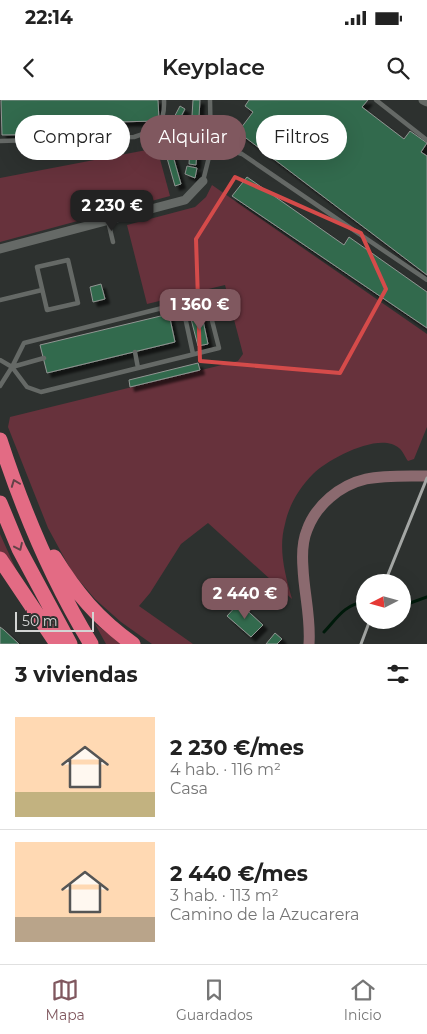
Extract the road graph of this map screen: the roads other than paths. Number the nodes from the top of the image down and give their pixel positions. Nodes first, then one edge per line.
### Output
1 (164, 100) edge
2 (210, 100) edge
3 (376, 100) edge
4 (424, 100) edge
5 (427, 102) edge
6 (210, 115) edge
7 (0, 140) edge
8 (427, 140) edge
9 (246, 157) edge
10 (208, 160) edge
11 (203, 181) joint
12 (108, 221) junction
13 (113, 242) dead end
14 (0, 249) edge
15 (427, 280) edge
16 (42, 290) junction
17 (0, 300) edge
18 (182, 303) junction
19 (135, 352) dead end
20 (194, 354) junction
21 (44, 358) dead end
22 (0, 360) edge
23 (12, 367) junction
24 (138, 368) junction
25 (0, 386) edge
26 (0, 440) edge
27 (427, 476) edge
28 (0, 502) edge
29 (32, 527) junction
30 (0, 559) edge
31 (57, 644) edge
32 (70, 644) edge
33 (91, 644) edge
34 (133, 644) edge
35 (309, 644) edge

1 - 7 lane
2 - 6 lane
3 - 8 lane
4 - 5 street
9 - 15 lane
10 - 11 lane
11 - 12 street
12 - 13 lane
12 - 14 street
16 - 16 lane
16 - 17 lane
18 - 20 lane
18 - 20 lane
18 - 23 lane
19 - 24 lane
20 - 24 lane
21 - 23 lane
22 - 23 lane
23 - 24 lane
23 - 25 lane
29 -> 26 highway
27 - 35 street
28 -> 32 highway
29 - 33 highway
29 - 34 highway
30 - 31 highway

